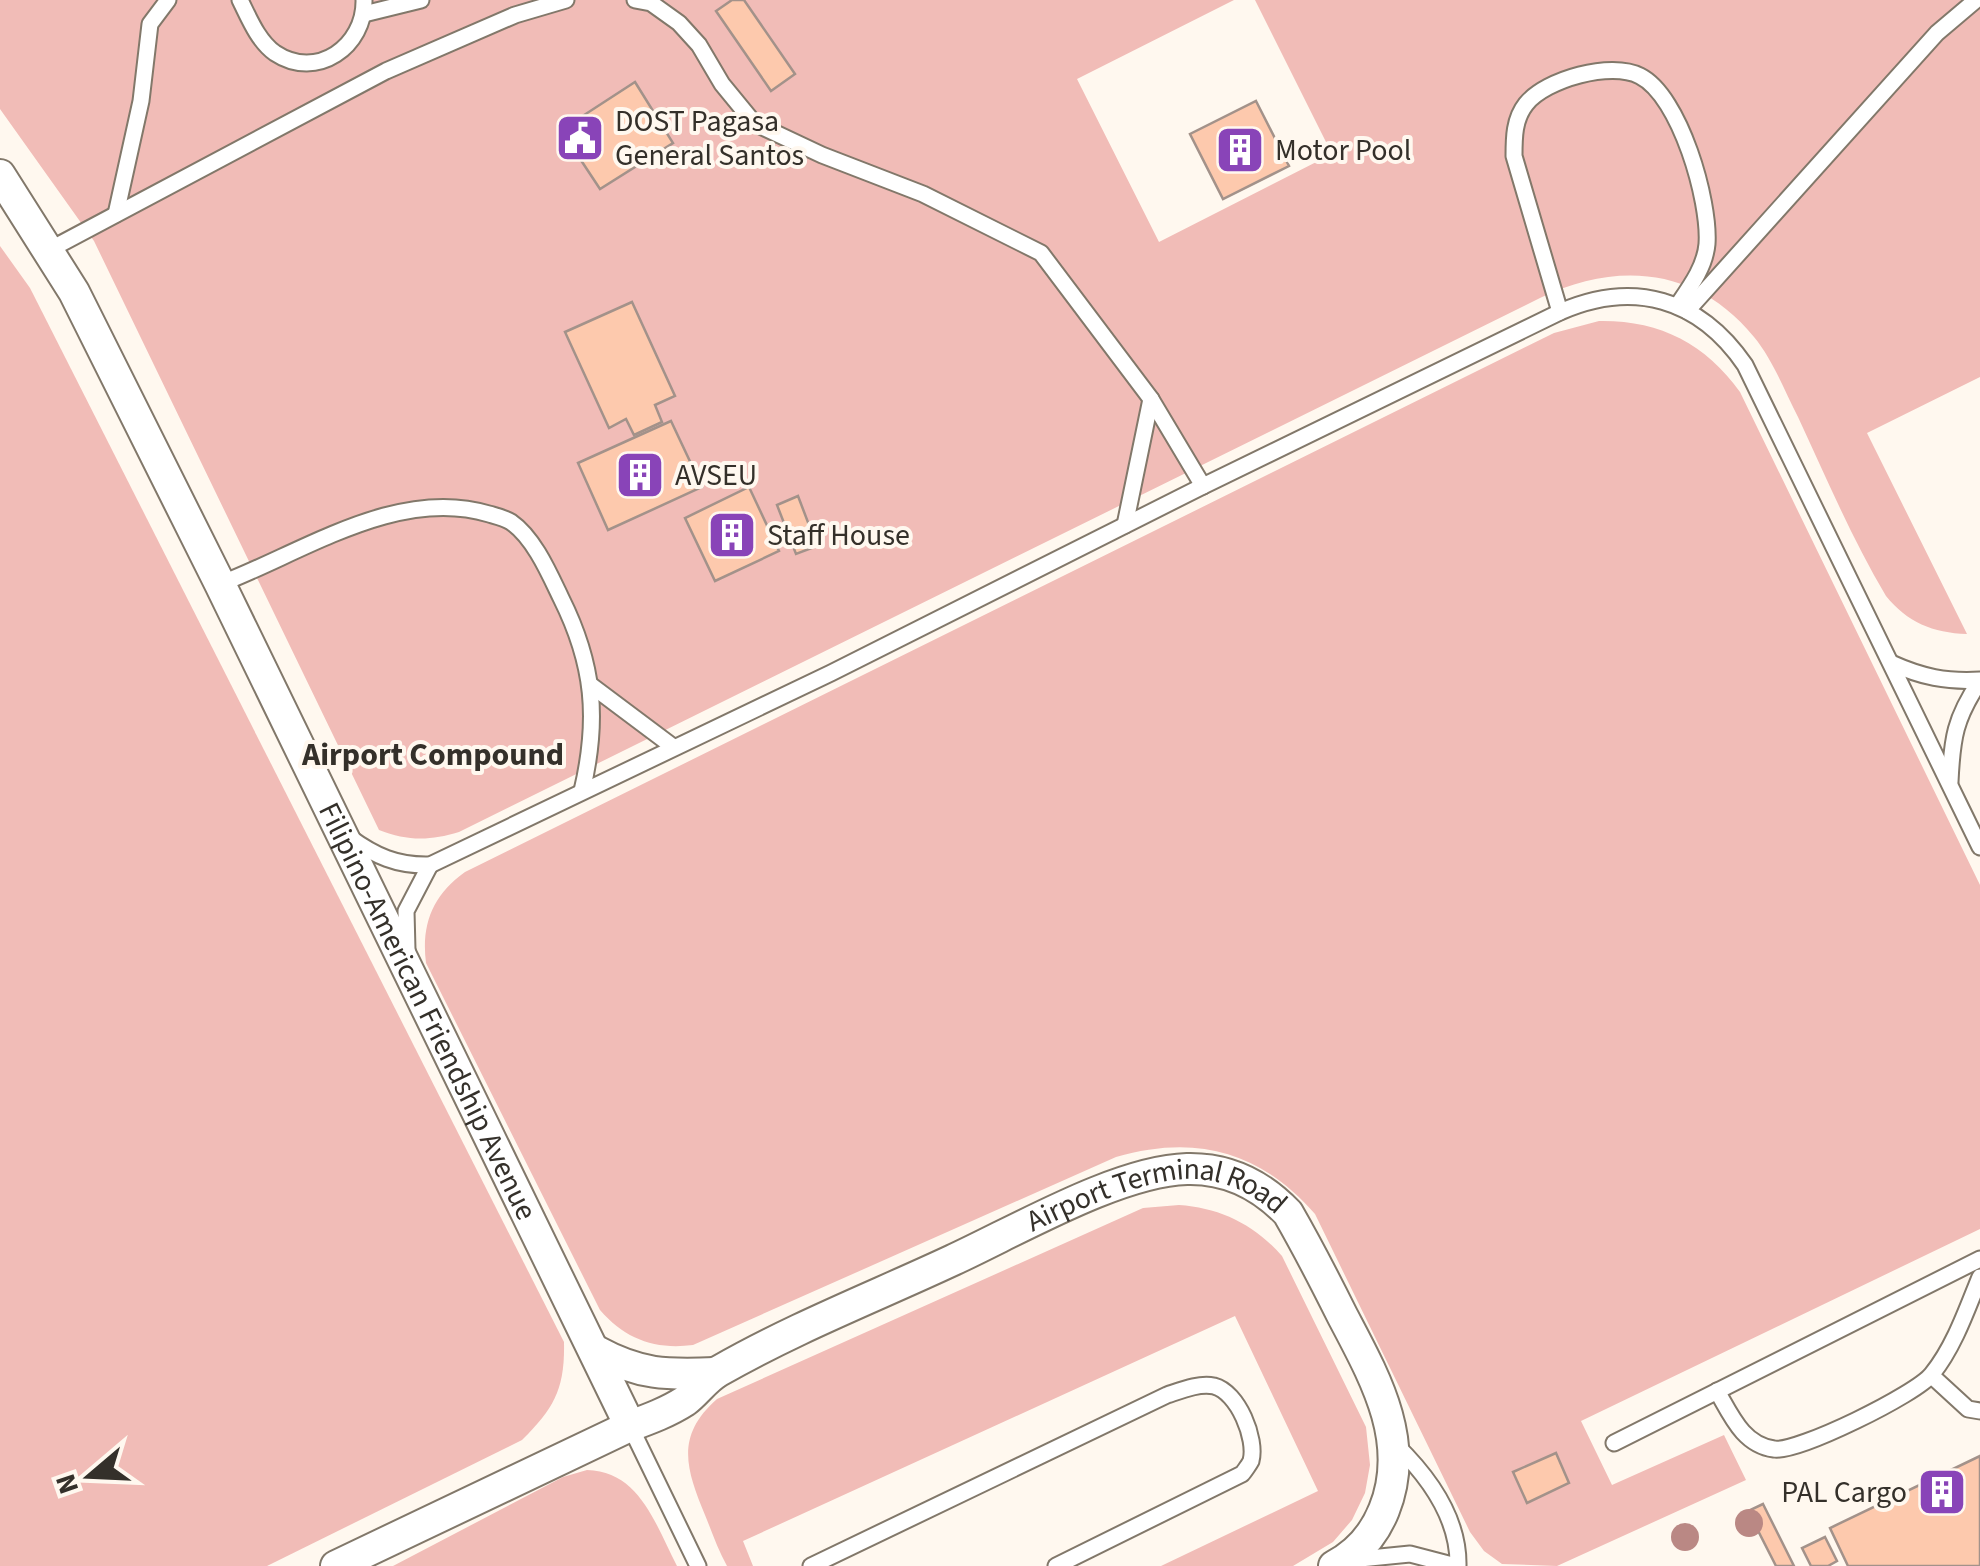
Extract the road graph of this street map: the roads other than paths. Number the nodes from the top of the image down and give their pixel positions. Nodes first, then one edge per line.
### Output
1 (168, 0) edge
2 (240, 0) edge
3 (421, 0) edge
4 (566, 0) edge
5 (635, 0) edge
6 (1976, 0) edge
7 (364, 7) edge
8 (0, 175) edge
9 (116, 214) junction
10 (49, 250) junction
11 (1682, 309) junction
12 (1560, 312) junction
13 (1152, 399) junction
14 (1202, 486) junction
15 (1125, 525) junction
16 (220, 584) junction
17 (1890, 663) junction
18 (1980, 680) edge
19 (592, 686) junction
20 (672, 746) junction
21 (1950, 786) junction
22 (582, 791) junction
23 (320, 792) junction
24 (1980, 846) edge
25 (430, 865) junction
26 (422, 998) junction
27 (1980, 1260) edge
28 (1980, 1277) edge
29 (596, 1351) junction
30 (715, 1373) junction
31 (1932, 1376) junction
32 (1717, 1391) junction
33 (1980, 1411) edge
34 (630, 1426) junction
35 (1614, 1443) dead end
36 (1394, 1444) junction
37 (1340, 1563) edge
38 (336, 1566) edge
39 (698, 1566) edge
40 (811, 1566) edge
41 (1056, 1566) edge
42 (1457, 1566) edge

1 - 9 lane
2 - 7 lane
3 - 7 lane
4 - 9 lane
5 - 13 lane
6 - 11 lane
8 - 10 street, Filipino-American Friendship Avenue
9 - 10 lane
10 - 16 street, Filipino-American Friendship Avenue
11 - 12 lane
11 - 12 lane
11 - 17 lane
12 - 14 lane
13 - 14 lane
13 - 15 lane
14 - 15 lane
15 - 20 lane
16 - 19 lane
16 - 23 street, Filipino-American Friendship Avenue
17 - 18 lane
17 - 21 lane
18 - 21 lane
19 - 20 lane
19 - 22 lane
20 - 22 lane
21 - 24 lane
22 - 25 lane
23 - 25 lane
23 - 26 street, Filipino-American Friendship Avenue
25 - 26 lane
26 - 29 street, Filipino-American Friendship Avenue
27 - 32 lane
28 - 31 lane
29 - 30 street, Airport Terminal Road
29 - 34 street, Filipino-American Friendship Avenue
30 - 34 street, Airport Terminal Road
30 - 36 street, Airport Terminal Road
31 - 32 lane
31 - 33 lane
32 - 35 lane
34 - 38 street, Airport Terminal Road
34 - 39 lane
36 - 37 street, Airport Terminal Road
36 - 42 lane
37 - 42 lane
40 - 41 lane

